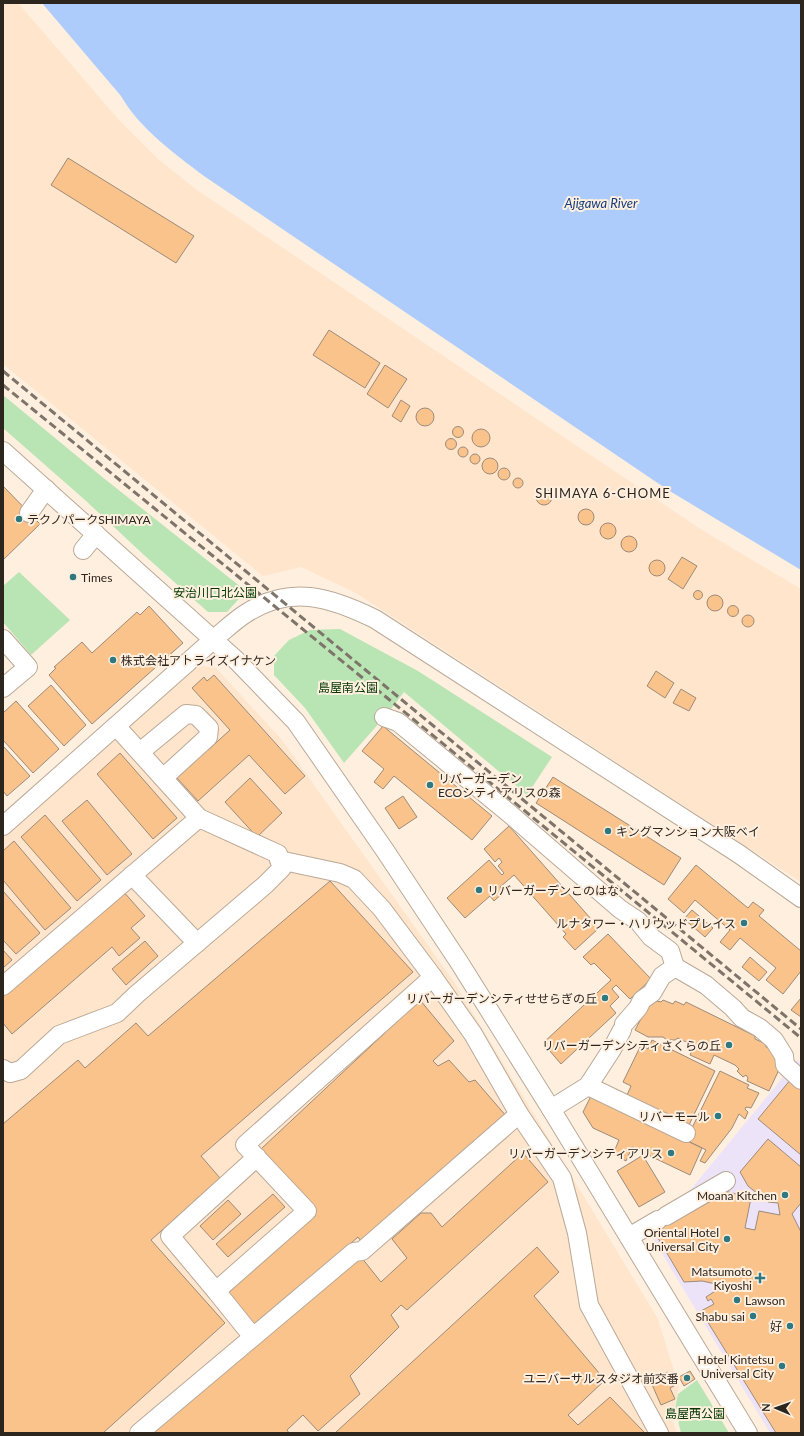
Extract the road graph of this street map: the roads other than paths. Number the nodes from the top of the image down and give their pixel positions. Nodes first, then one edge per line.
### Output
1 (3, 451) edge
2 (46, 490) junction
3 (29, 513) dead end
4 (96, 534) junction
5 (83, 550) dead end
6 (3, 639) edge
7 (214, 639) junction
8 (3, 688) edge
9 (384, 717) dead end
10 (116, 726) junction
11 (140, 752) junction
12 (163, 778) junction
13 (199, 818) junction
14 (3, 826) edge
15 (279, 860) junction
16 (132, 875) junction
17 (801, 898) edge
18 (197, 943) junction
19 (676, 967) junction
20 (433, 977) junction
21 (3, 986) edge
22 (3, 1069) edge
23 (801, 1080) edge
24 (588, 1086) junction
25 (551, 1109) junction
26 (519, 1114) junction
27 (686, 1133) dead end
28 (257, 1157) junction
29 (726, 1181) dead end
30 (629, 1237) junction
31 (216, 1291) junction
32 (253, 1337) junction
33 (139, 1433) edge
34 (659, 1433) edge
35 (748, 1433) edge

1 - 2 street
2 - 3 street
2 - 4 street
4 - 5 street
4 - 7 street
6 - 8 street
7 - 10 street
7 - 17 street
7 - 25 street
9 - 19 street
10 - 11 street
10 - 14 street
11 - 12 street
11 - 12 street
12 - 13 street
13 - 15 street
13 - 16 street
15 - 18 street
15 - 20 street
16 - 18 street
16 - 21 street
18 - 22 street
19 - 23 street
19 - 24 street
20 - 26 street
20 - 28 street
24 - 25 street
24 - 27 street
25 - 30 street
26 - 32 street
26 - 34 street
28 - 31 street
28 - 31 street
29 - 30 street
30 - 35 street
31 - 32 street
32 - 33 street

